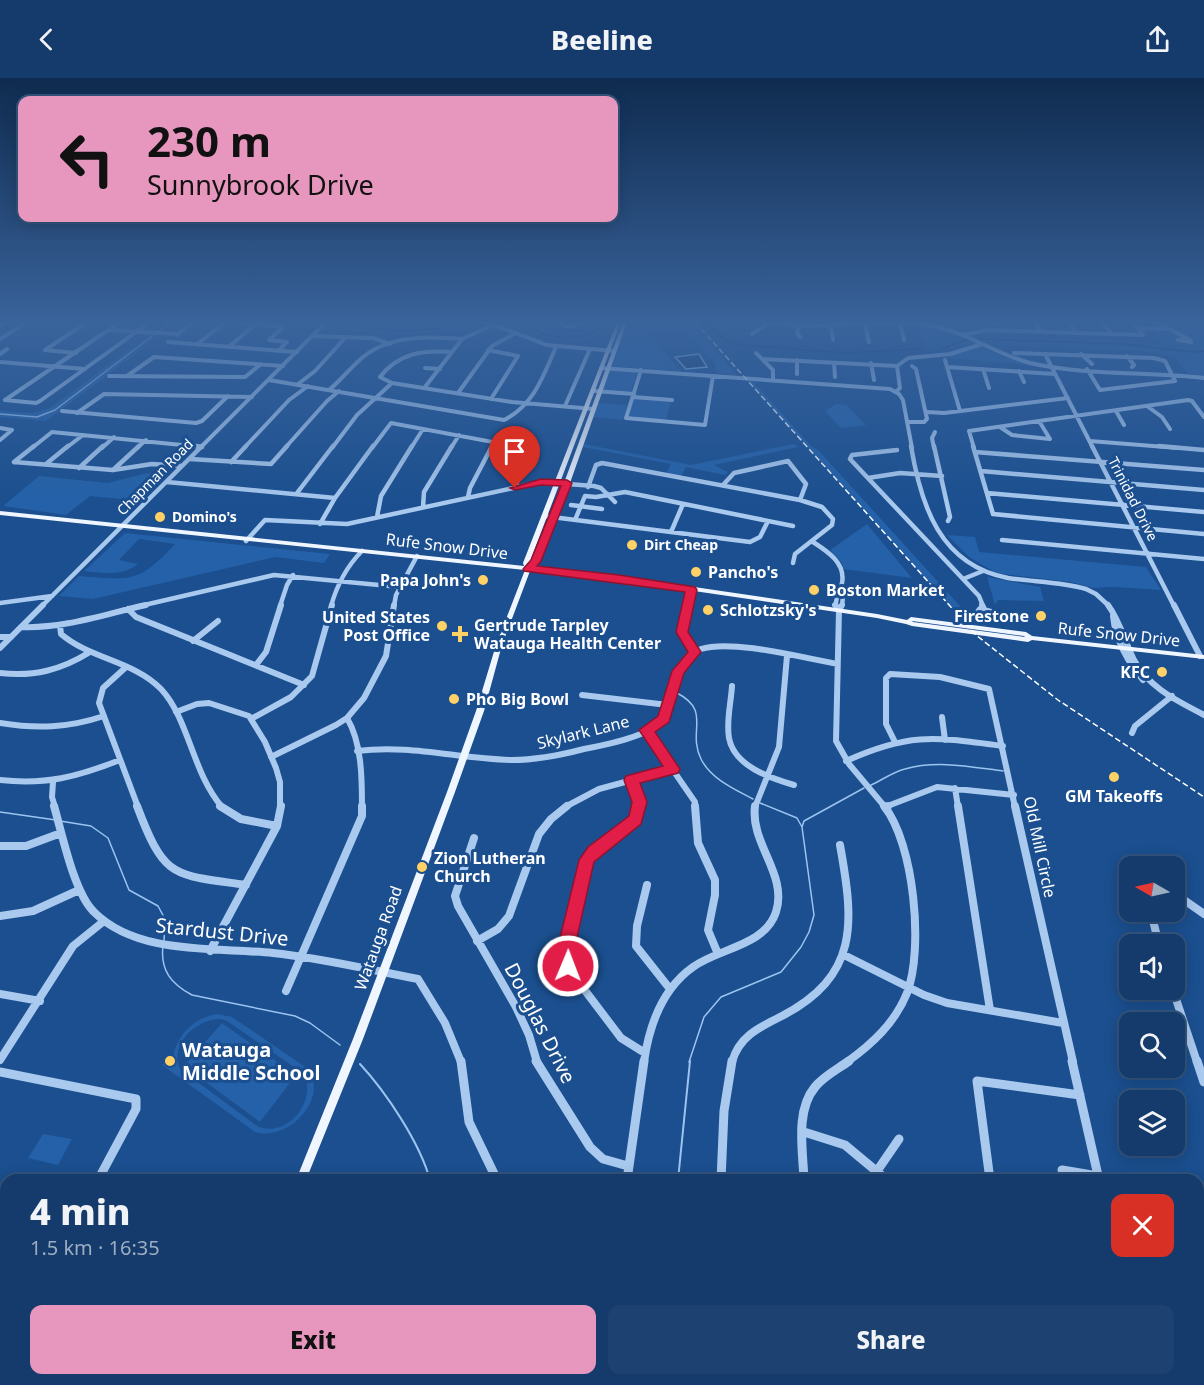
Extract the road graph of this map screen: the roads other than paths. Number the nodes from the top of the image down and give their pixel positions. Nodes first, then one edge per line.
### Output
1 (31, 383) edge
2 (65, 383) edge
3 (266, 383) edge
4 (291, 383) edge
5 (336, 383) edge
6 (392, 383) joint
7 (428, 383) edge
8 (465, 383) edge
9 (501, 383) edge
10 (539, 383) edge
11 (575, 383) edge
12 (595, 383) edge
13 (603, 383) edge
14 (637, 383) edge
15 (712, 383) edge
16 (817, 383) edge
17 (899, 383) edge
18 (920, 383) edge
19 (952, 383) edge
20 (987, 383) edge
21 (1060, 383) edge
22 (1096, 383) edge
23 (1134, 383) edge
24 (1156, 383) edge
25 (298, 384) joint
26 (1137, 385) junction
27 (308, 386) junction
28 (425, 387) junction
29 (989, 388) dead end
30 (329, 390) junction
31 (592, 391) junction
32 (600, 391) junction
33 (339, 392) junction
34 (896, 392) junction
35 (458, 393) junction
36 (633, 394) junction
37 (228, 396) junction
38 (252, 397) junction
39 (375, 398) junction
40 (673, 398) dead end
41 (1068, 398) junction
42 (491, 399) junction
43 (529, 404) junction
44 (565, 406) junction
45 (1147, 406) junction
46 (586, 408) junction
47 (594, 409) junction
48 (62, 411) dead end
49 (960, 411) junction
50 (1116, 411) junction
51 (927, 412) junction
52 (77, 413) junction
53 (1077, 416) junction
54 (1204, 417) edge
55 (1039, 421) junction
56 (907, 422) junction
57 (1124, 424) dead end
58 (1000, 427) junction
59 (0, 428) edge
60 (423, 429) junction
61 (1170, 429) dead end
62 (935, 432) dead end
63 (83, 435) junction
64 (459, 435) junction
65 (576, 435) junction
66 (584, 436) junction
67 (114, 437) junction
68 (0, 440) edge
69 (146, 440) junction
70 (1090, 441) junction
71 (494, 442) junction
72 (202, 447) junction
73 (897, 450) dead end
74 (1204, 450) edge
75 (975, 452) junction
76 (190, 459) junction
77 (231, 462) junction
78 (1100, 462) junction
79 (46, 465) junction
80 (183, 466) junction
81 (79, 468) junction
82 (113, 470) junction
83 (1204, 470) edge
84 (981, 471) junction
85 (916, 474) junction
86 (942, 476) junction
87 (868, 478) junction
88 (167, 482) junction
89 (1111, 482) junction
90 (557, 483) junction
91 (566, 484) junction
92 (723, 485) junction
93 (589, 486) junction
94 (515, 488) junction
95 (1204, 490) edge
96 (297, 493) junction
97 (987, 493) junction
98 (604, 496) junction
99 (468, 497) junction
100 (335, 498) junction
101 (800, 500) junction
102 (683, 504) junction
103 (1122, 504) junction
104 (571, 505) dead end
105 (580, 506) junction
106 (423, 507) junction
107 (602, 509) dead end
108 (1204, 512) edge
109 (0, 513) edge
110 (544, 516) junction
111 (377, 517) junction
112 (556, 517) junction
113 (575, 520) junction
114 (768, 521) junction
115 (948, 521) dead end
116 (320, 524) junction
117 (124, 525) junction
118 (793, 526) dead end
119 (1134, 528) junction
120 (671, 532) junction
121 (1204, 534) edge
122 (1002, 540) dead end
123 (246, 541) junction
124 (813, 542) junction
125 (359, 550) junction
126 (1148, 554) junction
127 (417, 556) junction
128 (1204, 559) edge
129 (793, 563) dead end
130 (528, 569) junction
131 (983, 571) junction
132 (292, 575) junction
133 (963, 579) junction
134 (340, 580) junction
135 (400, 587) junction
136 (691, 590) junction
137 (52, 596) junction
138 (0, 603) edge
139 (128, 609) junction
140 (984, 609) dead end
141 (839, 610) junction
142 (218, 621) dead end
143 (60, 625) junction
144 (21, 627) junction
145 (0, 637) edge
146 (11, 637) junction
147 (193, 641) junction
148 (0, 648) edge
149 (1127, 649) junction
150 (90, 652) junction
151 (695, 652) junction
152 (787, 656) junction
153 (1202, 656) edge
154 (837, 664) junction
155 (256, 665) junction
156 (125, 668) junction
157 (0, 673) edge
158 (304, 685) junction
159 (732, 686) dead end
160 (582, 695) dead end
161 (1170, 698) junction
162 (668, 705) junction
163 (176, 712) junction
164 (1204, 715) edge
165 (104, 716) junction
166 (942, 717) dead end
167 (347, 718) junction
168 (251, 719) junction
169 (1204, 720) edge
170 (0, 723) edge
171 (646, 730) junction
172 (1132, 733) dead end
173 (945, 740) junction
174 (895, 742) junction
175 (1003, 746) junction
176 (357, 751) junction
177 (464, 755) junction
178 (271, 757) junction
179 (120, 760) junction
180 (846, 761) junction
181 (673, 769) junction
182 (767, 777) junction
183 (0, 780) edge
184 (631, 780) junction
185 (53, 782) junction
186 (794, 785) dead end
187 (955, 788) junction
188 (1014, 795) junction
189 (885, 807) junction
190 (277, 826) junction
191 (61, 830) junction
192 (474, 838) dead end
193 (840, 845) dead end
194 (0, 846) edge
195 (246, 885) junction
196 (647, 885) dead end
197 (79, 890) junction
198 (1185, 901) edge
199 (1204, 914) edge
200 (0, 916) edge
201 (104, 921) junction
202 (477, 941) junction
203 (210, 951) junction
204 (718, 954) junction
205 (844, 955) junction
206 (300, 958) junction
207 (383, 972) junction
208 (909, 988) junction
209 (670, 989) junction
210 (286, 991) dead end
211 (0, 994) edge
212 (1176, 1000) edge
213 (40, 1001) junction
214 (990, 1010) junction
215 (1064, 1023) junction
216 (645, 1053) junction
217 (0, 1060) edge
218 (0, 1072) edge
219 (1204, 1082) edge
220 (1080, 1095) junction
221 (804, 1132) junction
222 (899, 1139) dead end
223 (628, 1166) junction
224 (1062, 1170) dead end
225 (877, 1171) junction
226 (101, 1174) edge
227 (303, 1174) edge
228 (494, 1174) edge
229 (627, 1174) edge
230 (721, 1174) edge
231 (804, 1174) edge
232 (880, 1174) edge
233 (989, 1174) edge
234 (1080, 1174) edge
235 (1098, 1174) edge

1 - 2 street
3 - 38 street, Chapman Road
4 - 25 street
5 - 30 street
6 - 28 street
6 - 39 street
7 - 28 street
8 - 35 street
9 - 42 street
10 - 43 street
11 - 44 street
12 - 31 main road
13 - 32 main road
14 - 36 street
15 - 36 street
16 - 34 street
17 - 34 street
18 - 51 street
19 - 49 street
20 - 29 street
21 - 41 street, Trinidad Drive
22 - 26 street
23 - 26 street
24 - 26 street
25 - 27 street
27 - 30 street
27 - 77 street
28 - 35 street
30 - 33 street
31 - 32 street
31 - 46 main road
32 - 36 street
32 - 47 main road
33 - 39 street
33 - 77 street
34 - 56 street
35 - 42 street
36 - 40 street
37 - 38 street
37 - 52 street
37 - 52 street
38 - 72 street, Chapman Road
39 - 43 street
39 - 96 street
41 - 49 street
41 - 53 street, Trinidad Drive
42 - 43 street
43 - 44 street
44 - 46 street
45 - 50 street
45 - 54 street
45 - 61 street
46 - 47 street
46 - 65 main road
47 - 66 main road
48 - 52 street
49 - 51 street
50 - 53 street
50 - 57 street
51 - 56 street
53 - 55 street
53 - 70 street, Trinidad Drive
55 - 58 street
55 - 58 street
56 - 85 street
58 - 75 street
59 - 68 street
60 - 64 street
60 - 100 street
60 - 111 street
62 - 86 street
63 - 67 street
63 - 79 street
63 - 79 street
64 - 71 street
64 - 106 street
65 - 66 main road
65 - 90 main road
66 - 91 main road
67 - 69 street
67 - 81 street
69 - 72 street
69 - 82 street
70 - 74 street
70 - 78 street, Trinidad Drive
71 - 94 street
71 - 99 street
72 - 76 street, Chapman Road
73 - 87 street
75 - 78 street
75 - 84 street
76 - 77 street
76 - 80 street, Chapman Road
78 - 83 street
78 - 89 street, Trinidad Drive
79 - 81 street
80 - 82 street
80 - 88 street, Chapman Road
81 - 82 street
84 - 89 street
84 - 97 street
85 - 86 street
85 - 87 street
85 - 131 street
86 - 115 street
87 - 133 street
88 - 96 street
88 - 117 street, Chapman Road
89 - 95 street
89 - 103 street, Trinidad Drive
90 - 91 street
90 - 94 street
90 - 110 main road
91 - 93 street
91 - 112 main road
92 - 93 street
92 - 101 street
92 - 101 street
93 - 98 street
94 - 99 street
96 - 100 street
97 - 103 street
97 - 119 street
98 - 102 street
98 - 105 street
99 - 106 street
100 - 116 street
101 - 124 street
102 - 114 street
102 - 120 street
103 - 108 street
103 - 119 street, Trinidad Drive
104 - 105 street
105 - 107 street
105 - 113 street
106 - 111 street
109 - 117 main road, Rufe Snow Drive
110 - 112 street
110 - 130 main road
111 - 116 street
112 - 113 street
112 - 130 main road
113 - 120 street
114 - 118 street
114 - 120 street
116 - 123 street
117 - 123 main road, Rufe Snow Drive
117 - 137 street, Chapman Road
119 - 121 street
119 - 126 street, Trinidad Drive
122 - 126 street
123 - 125 main road, Rufe Snow Drive
124 - 129 street
124 - 141 street
125 - 127 main road, Rufe Snow Drive
125 - 134 street
126 - 128 street
126 - 153 street, Trinidad Drive
127 - 130 main road, Rufe Snow Drive
127 - 135 street
130 - 136 main road, Rufe Snow Drive
130 - 177 main road, Watauga Road
131 - 133 street
131 - 149 street
132 - 134 street
132 - 139 street
132 - 155 street
133 - 140 street
134 - 135 street
134 - 158 street
135 - 167 street
136 - 141 main road, Rufe Snow Drive
136 - 151 street
137 - 138 street
137 - 144 street, Chapman Road
139 - 143 street
139 - 147 street
141 - 149 main road, Rufe Snow Drive
141 - 154 street
142 - 147 street
143 - 144 street
143 - 150 street
144 - 146 street, Chapman Road
145 - 146 street
146 - 148 street, Chapman Road
147 - 155 street
149 - 153 main road, Rufe Snow Drive
149 - 161 street
150 - 156 street
150 - 157 street
151 - 152 street
151 - 162 street, Skylark Lane
152 - 154 street
152 - 182 street
154 - 180 street
155 - 158 street
156 - 163 street
156 - 165 street
158 - 168 street
159 - 182 street
160 - 162 street
161 - 164 street
161 - 169 street
161 - 172 street
162 - 171 street, Skylark Lane
163 - 168 street
163 - 190 street
165 - 170 street
165 - 179 street
166 - 173 street
167 - 176 street
167 - 178 street
168 - 178 street
171 - 177 street, Skylark Lane
171 - 181 street
173 - 174 street
173 - 175 street
174 - 175 street, Old Mill Circle
174 - 180 street
175 - 188 street, Old Mill Circle
176 - 177 street, Skylark Lane
176 - 206 street
177 - 207 main road, Watauga Road
178 - 190 street
179 - 185 street
179 - 195 street
180 - 189 street
181 - 184 street
181 - 204 street
182 - 186 street
182 - 204 street
183 - 185 street
184 - 202 street
184 - 216 street
185 - 191 street, Stardust Drive
187 - 188 street
187 - 189 street
187 - 214 street
188 - 215 street, Old Mill Circle
189 - 208 street
190 - 195 street
191 - 194 street
191 - 197 street, Stardust Drive
192 - 202 street, Douglas Drive
193 - 205 street
195 - 203 street
196 - 209 street
197 - 200 street
197 - 201 street, Stardust Drive
198 - 199 street
201 - 203 street, Stardust Drive
201 - 213 street
202 - 223 street, Douglas Drive
203 - 206 street, Stardust Drive
204 - 209 street
205 - 208 street
205 - 230 street
206 - 207 street, Stardust Drive
206 - 210 street
207 - 227 main road, Watauga Road
207 - 228 street, Stardust Drive
208 - 214 street
208 - 221 street
209 - 216 street
211 - 213 street
212 - 219 street
213 - 217 street
214 - 215 street
215 - 220 street, Old Mill Circle
216 - 223 street
218 - 226 street
220 - 233 street
220 - 235 street, Old Mill Circle
221 - 225 street
221 - 231 street
222 - 225 street
223 - 229 street
224 - 234 street
225 - 232 street

